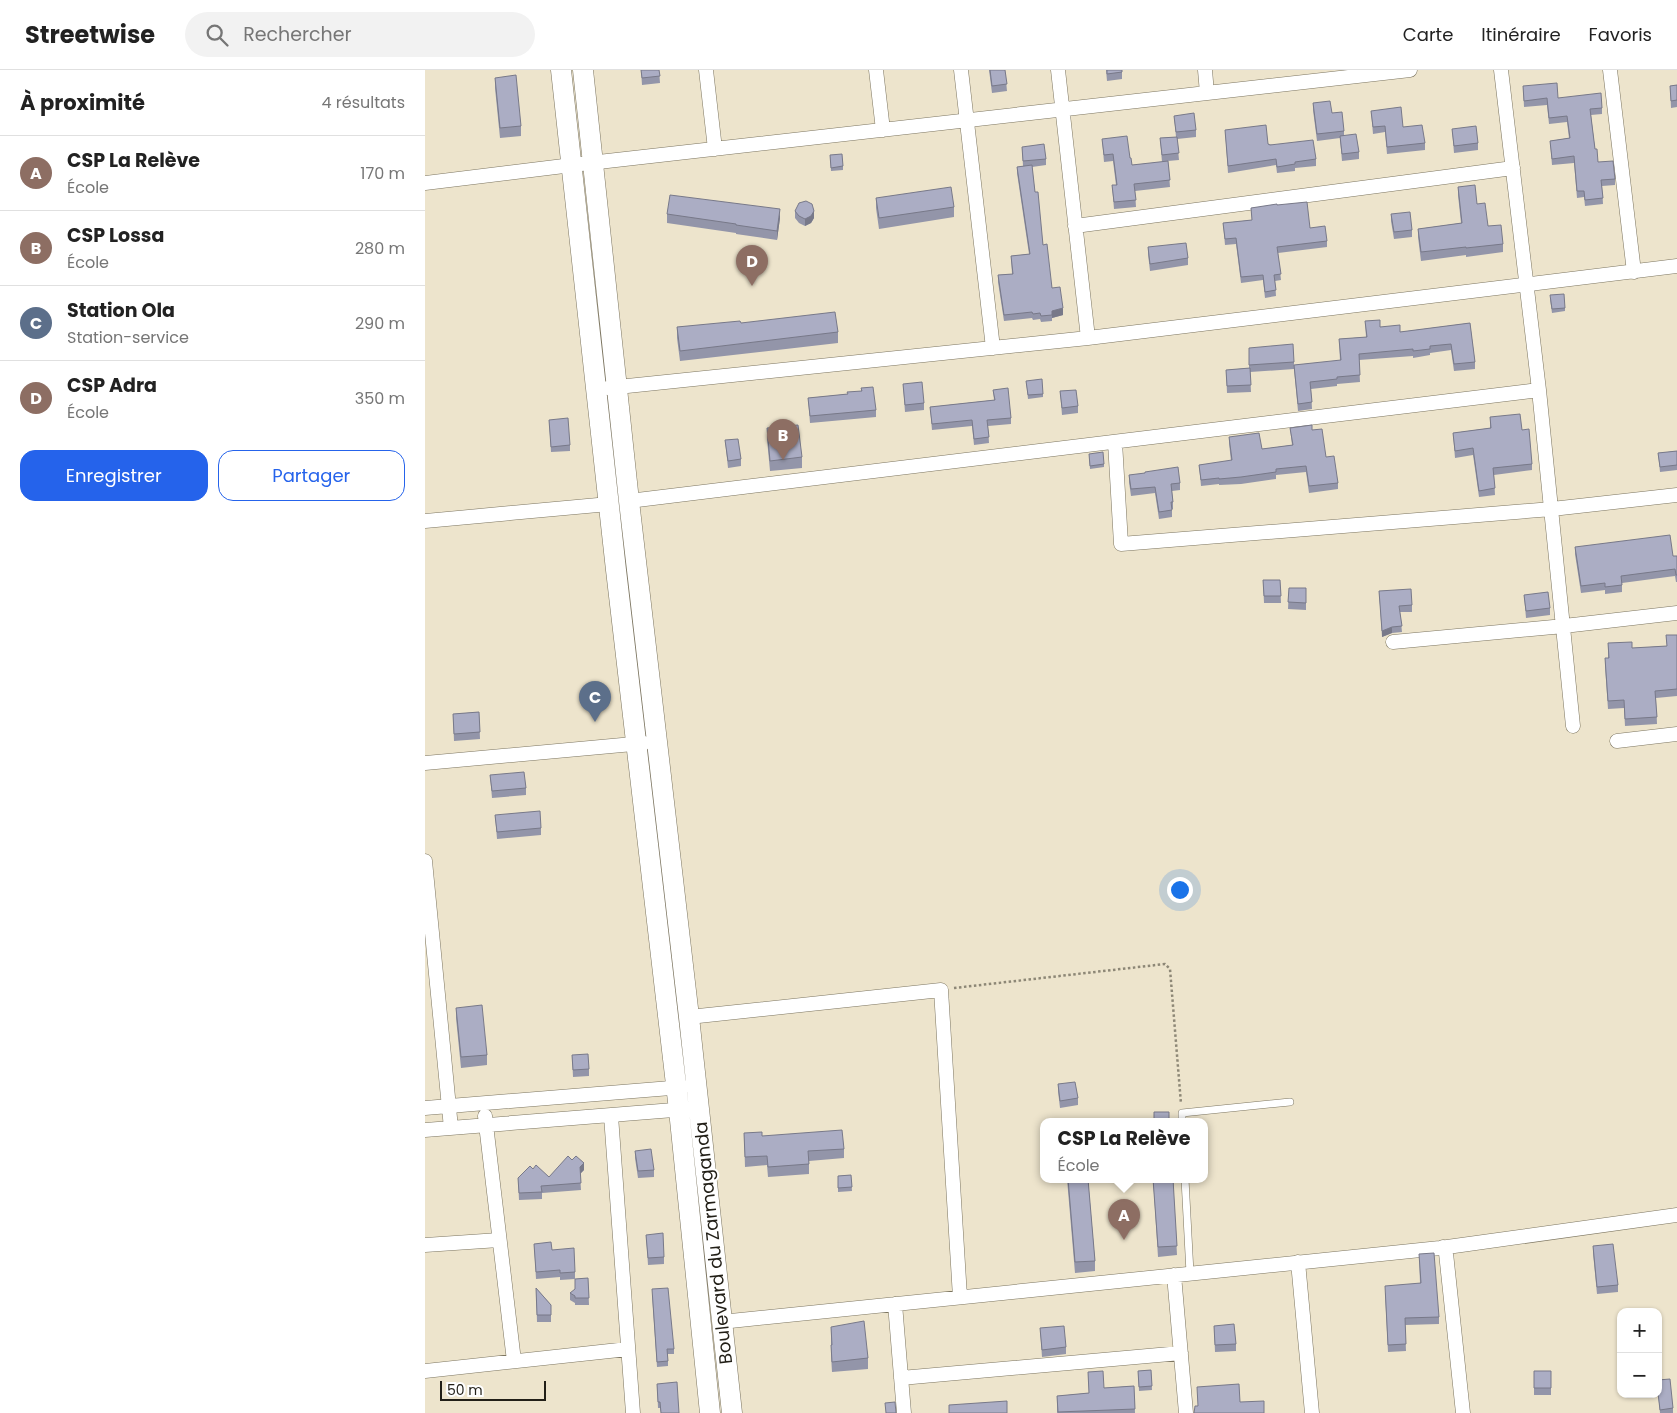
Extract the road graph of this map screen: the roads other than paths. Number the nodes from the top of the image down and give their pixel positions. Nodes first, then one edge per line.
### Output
1 (561, 70) edge
2 (583, 70) edge
3 (706, 70) edge
4 (877, 70) edge
5 (961, 70) edge
6 (1058, 70) edge
7 (1205, 70) edge
8 (1410, 70) edge
9 (1501, 70) edge
10 (1610, 70) edge
11 (1323, 75) edge
12 (1207, 93) junction
13 (1062, 109) junction
14 (967, 120) junction
15 (883, 130) junction
16 (715, 149) junction
17 (593, 163) junction
18 (572, 165) junction
19 (1513, 168) junction
20 (425, 183) edge
21 (1075, 226) junction
22 (1677, 266) edge
23 (1634, 272) junction
24 (1527, 285) junction
25 (1088, 338) junction
26 (993, 348) junction
27 (618, 386) junction
28 (597, 389) junction
29 (1539, 390) junction
30 (1115, 442) junction
31 (1677, 494) edge
32 (629, 501) junction
33 (609, 504) junction
34 (1552, 509) junction
35 (425, 521) edge
36 (637, 567) junction
37 (616, 570) junction
38 (1677, 613) edge
39 (1564, 626) junction
40 (1393, 642) dead end
41 (1573, 726) dead end
42 (1677, 734) edge
43 (1617, 741) dead end
44 (657, 742) junction
45 (636, 743) junction
46 (425, 762) edge
47 (425, 861) edge
48 (689, 1018) junction
49 (696, 1080) junction
50 (676, 1088) junction
51 (1290, 1102) dead end
52 (483, 1104) junction
53 (449, 1106) junction
54 (425, 1108) edge
55 (699, 1108) junction
56 (679, 1110) junction
57 (611, 1116) junction
58 (1182, 1118) edge
59 (486, 1125) junction
60 (451, 1128) junction
61 (425, 1130) edge
62 (1185, 1183) edge
63 (1677, 1215) edge
64 (499, 1240) junction
65 (425, 1245) edge
66 (1443, 1247) junction
67 (1298, 1262) junction
68 (1190, 1273) junction
69 (1175, 1275) junction
70 (960, 1297) junction
71 (895, 1304) junction
72 (721, 1322) junction
73 (628, 1349) junction
74 (1181, 1353) junction
75 (514, 1361) junction
76 (425, 1371) edge
77 (901, 1378) junction
78 (633, 1413) edge
79 (710, 1413) edge
80 (732, 1413) edge
81 (904, 1413) edge
82 (1186, 1413) edge
83 (1312, 1413) edge
84 (1463, 1413) edge

1 - 18 main road, Boulevard du Zarmaganda
2 - 17 main road, Boulevard du Zarmaganda
3 - 16 street
4 - 15 street
5 - 14 street
6 - 13 street
7 - 12 street
8 - 11 street
9 - 19 street
10 - 23 street
11 - 12 street
12 - 13 street
13 - 14 street
13 - 21 street
14 - 15 street
14 - 26 street
15 - 16 street
16 - 17 street
17 - 18 street
17 - 27 main road, Boulevard du Zarmaganda
18 - 20 street
18 - 28 main road, Boulevard du Zarmaganda
19 - 21 street
19 - 24 street
21 - 25 street
22 - 23 street
23 - 24 street
24 - 25 street
24 - 29 street
25 - 26 street
26 - 27 street
27 - 28 street
27 - 32 main road, Boulevard du Zarmaganda
28 - 33 main road, Boulevard du Zarmaganda
29 - 30 street
29 - 34 street
30 - 32 street
30 - 34 street
31 - 34 street
32 - 36 main road, Boulevard du Zarmaganda
33 - 35 street
33 - 37 main road, Boulevard du Zarmaganda
34 - 39 street
36 - 37 main road
36 - 44 main road, Boulevard du Zarmaganda
37 - 45 main road, Boulevard du Zarmaganda
38 - 39 street
39 - 40 street
39 - 41 street
42 - 43 street
44 - 45 street
44 - 48 main road, Boulevard du Zarmaganda
45 - 46 street
45 - 50 main road, Boulevard du Zarmaganda
47 - 53 street
48 - 49 main road, Boulevard du Zarmaganda
48 - 70 street
49 - 50 street
49 - 55 main road, Boulevard du Zarmaganda
50 - 52 street
50 - 56 main road, Boulevard du Zarmaganda
51 - 58 lane
52 - 53 street
52 - 59 street
53 - 54 street
53 - 60 street
55 - 56 street
55 - 72 main road, Boulevard du Zarmaganda
56 - 57 street
56 - 79 main road, Boulevard du Zarmaganda
57 - 59 street
57 - 73 street
59 - 60 street
59 - 64 street
60 - 61 street
62 - 68 lane
63 - 66 street
64 - 65 street
64 - 75 street
66 - 67 street
66 - 84 street
67 - 68 street
67 - 83 street
68 - 69 street
69 - 70 street
69 - 74 street
70 - 71 street
71 - 72 street
71 - 77 street
72 - 80 main road, Boulevard du Zarmaganda
73 - 75 street
73 - 78 street
74 - 77 street
74 - 82 street
75 - 76 street
77 - 81 street

